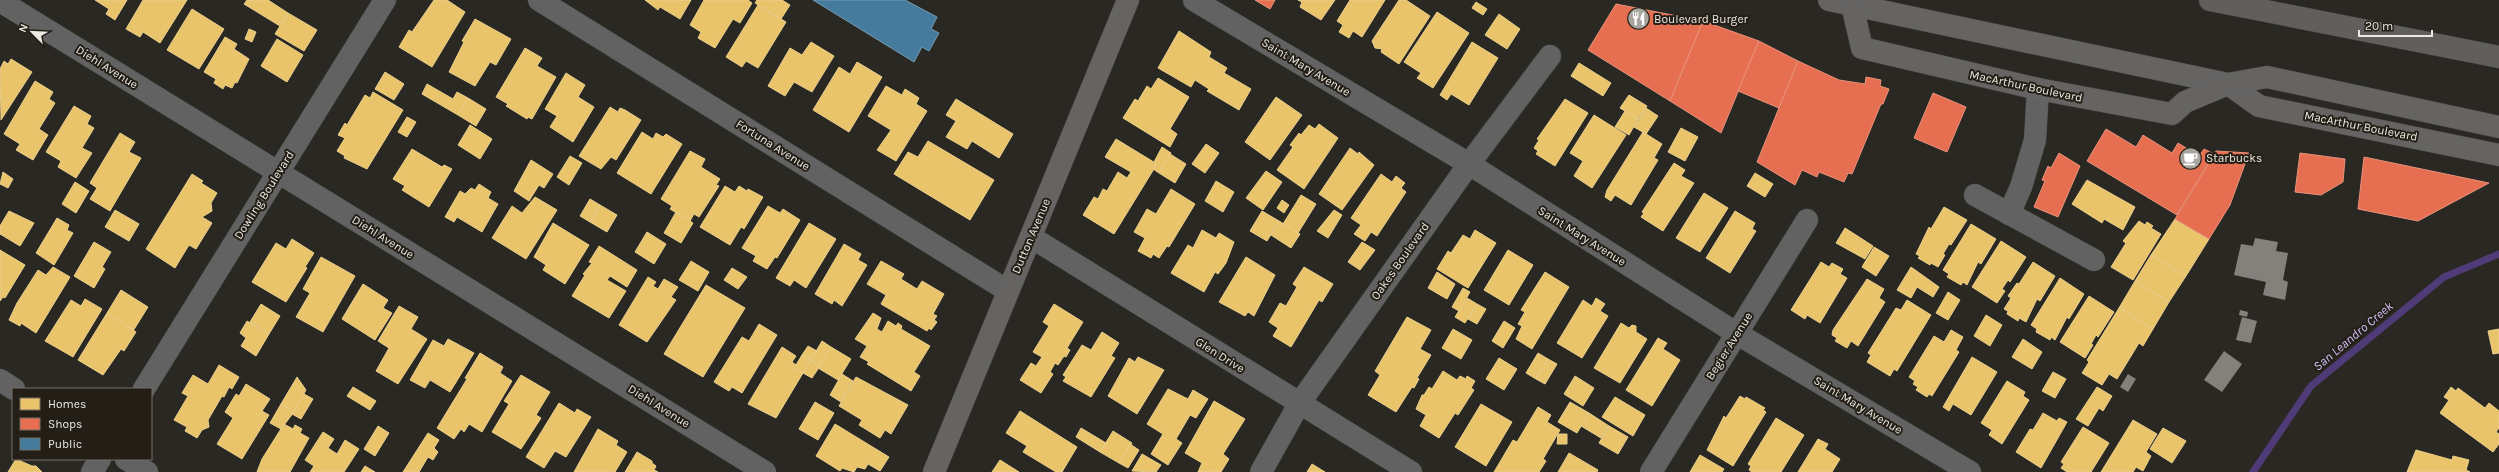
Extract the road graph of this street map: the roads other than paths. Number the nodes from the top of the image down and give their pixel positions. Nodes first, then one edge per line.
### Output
1 (385, 0) edge
2 (539, 0) edge
3 (1128, 0) edge
4 (1194, 0) edge
5 (1829, 0) edge
6 (2210, 0) edge
7 (0, 1) edge
8 (1852, 5) junction
9 (1550, 56) dead end
10 (2499, 57) edge
11 (2228, 84) junction
12 (2038, 89) junction
13 (2493, 125) edge
14 (2491, 153) edge
15 (1469, 164) junction
16 (278, 172) junction
17 (1975, 195) dead end
18 (2009, 214) junction
19 (1807, 220) dead end
20 (1031, 237) junction
21 (2094, 260) dead end
22 (1008, 291) junction
23 (1736, 333) junction
24 (0, 380) edge
25 (12, 388) edge
26 (145, 388) edge
27 (1299, 404) junction
28 (99, 460) edge
29 (128, 460) edge
30 (92, 472) edge
31 (148, 472) edge
32 (765, 472) edge
33 (934, 472) edge
34 (1261, 472) edge
35 (1411, 472) edge
36 (1651, 472) edge
37 (1970, 472) edge

1 - 16 street, Dowling Boulevard
2 - 22 street, Fortuna Avenue
3 - 20 main road, Dutton Avenue
4 - 15 street, Saint Mary Avenue
5 - 8 main road, MacArthur Boulevard
6 - 10 highway
7 - 16 street, Diehl Avenue
8 - 11 main road, MacArthur Boulevard
8 - 12 main road, MacArthur Boulevard
9 - 15 street, Oakes Boulevard
11 - 12 main road, MacArthur Boulevard
11 - 13 main road, MacArthur Boulevard
11 - 14 main road, MacArthur Boulevard
12 - 18 street
15 - 23 street, Saint Mary Avenue
15 - 27 street, Oakes Boulevard
16 - 26 street, Dowling Boulevard
16 - 32 street, Diehl Avenue
17 - 18 street
18 - 21 street
19 - 23 street, Begier Avenue
20 - 22 main road, Dutton Avenue
20 - 27 street, Glen Drive
22 - 33 main road, Dutton Avenue
23 - 36 street, Begier Avenue
23 - 37 street, Saint Mary Avenue
24 - 25 street
27 - 34 street, Oakes Boulevard
27 - 35 street, Glen Drive
28 - 30 street
29 - 31 street

